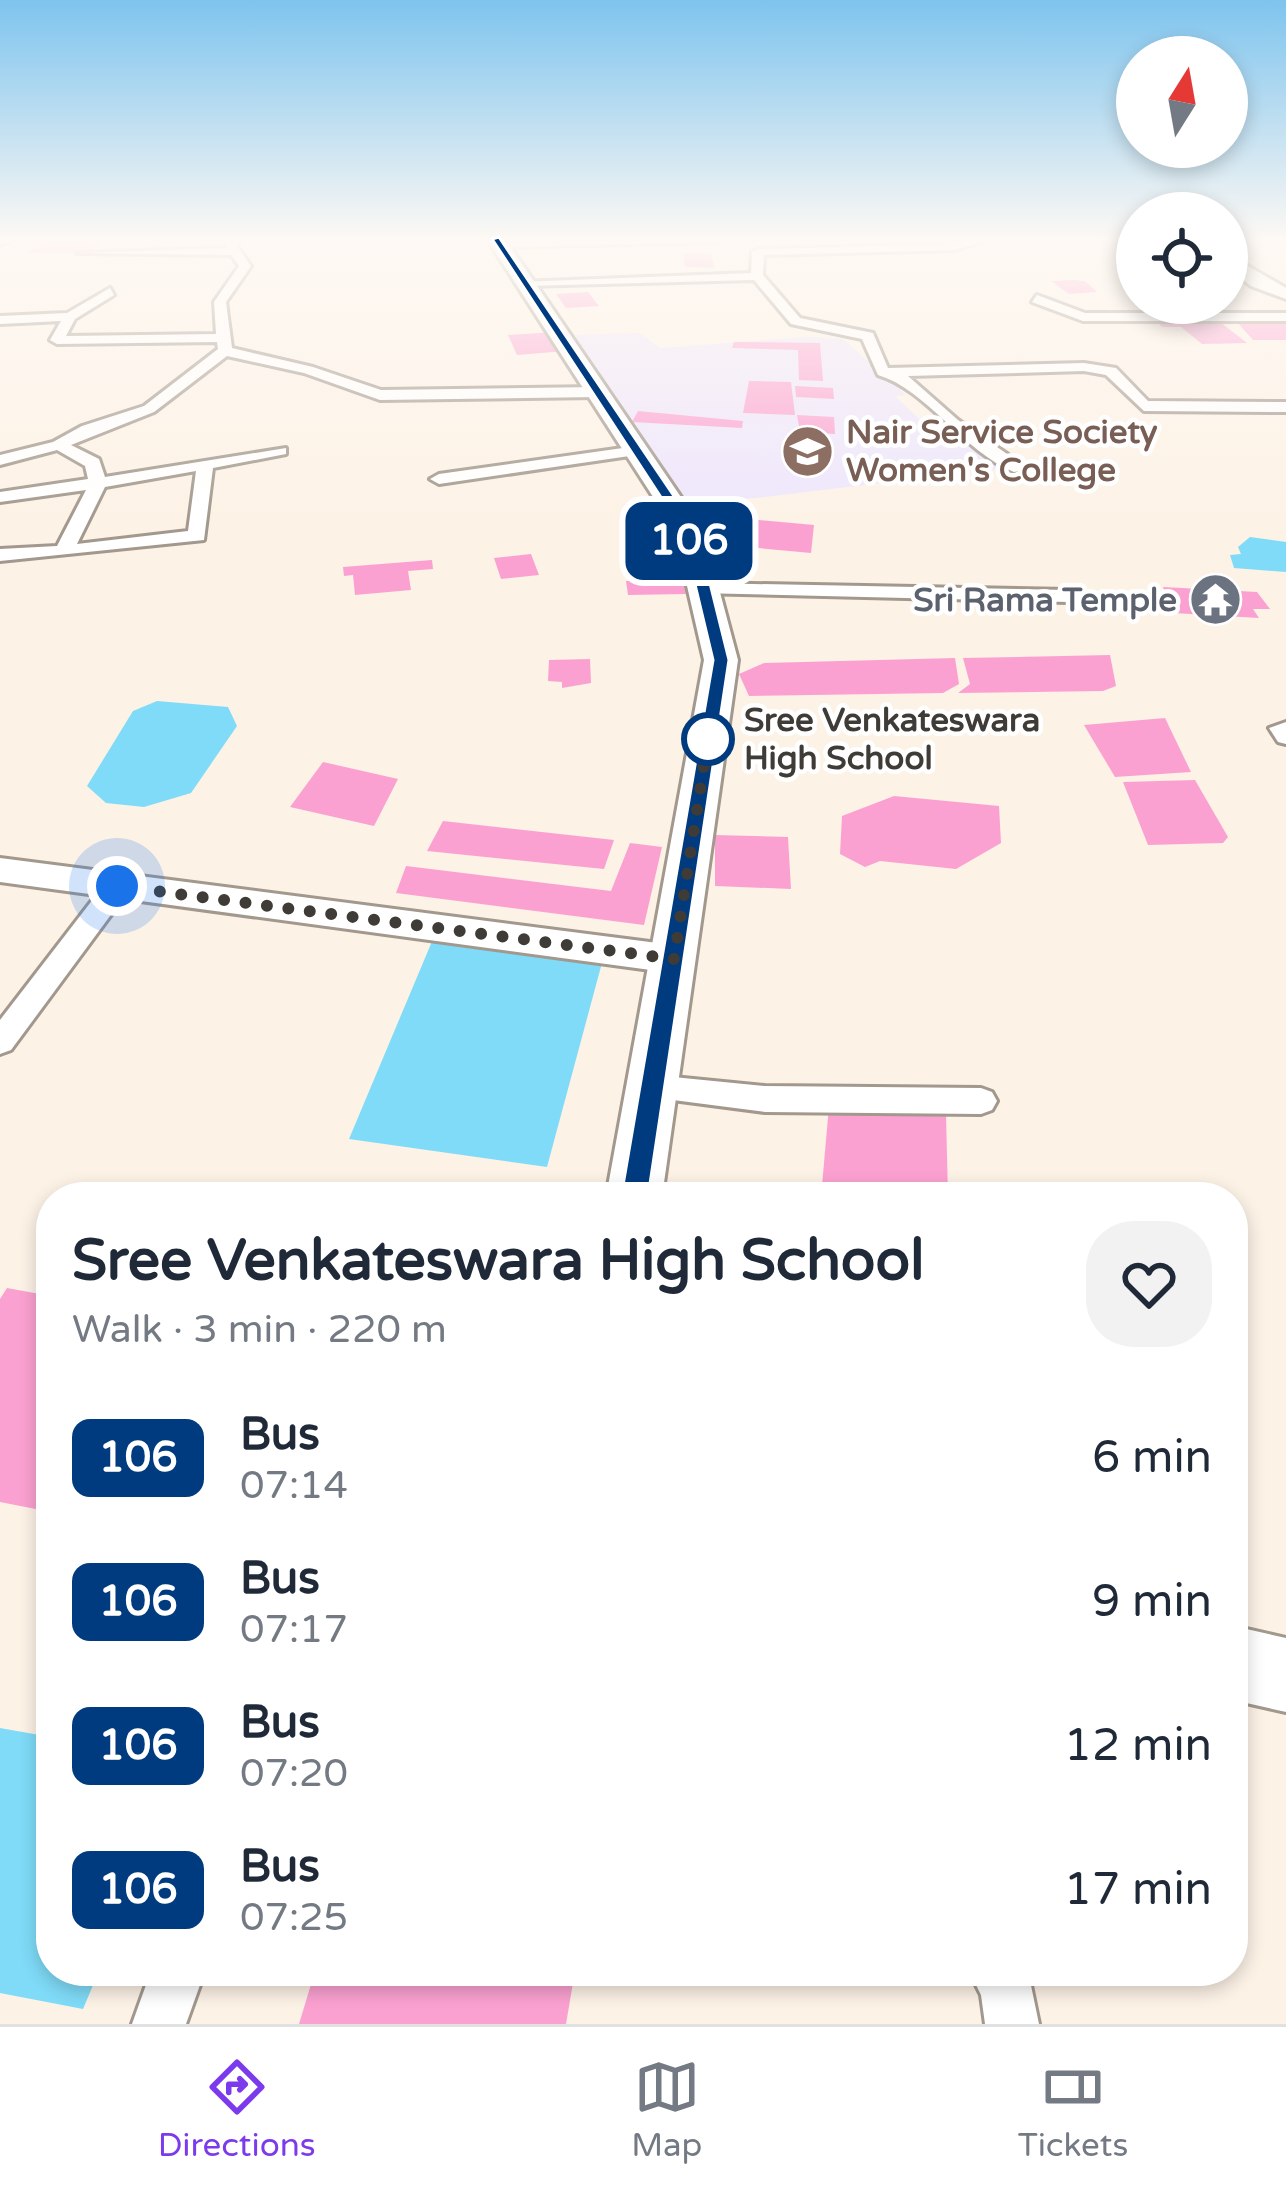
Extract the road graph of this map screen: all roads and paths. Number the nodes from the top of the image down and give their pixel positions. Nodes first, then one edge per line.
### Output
1 (61, 333) edge
2 (223, 333) edge
3 (559, 333) edge
4 (856, 333) edge
5 (224, 344) junction
6 (883, 372) junction
7 (597, 392) junction
8 (1286, 407) edge
9 (58, 445) junction
10 (280, 451) dead end
11 (638, 452) junction
12 (0, 460) edge
13 (205, 464) junction
14 (1014, 467) dead end
15 (439, 479) dead end
16 (98, 483) junction
17 (0, 497) edge
18 (64, 550) junction
19 (0, 555) edge
20 (705, 589) junction
21 (1068, 596) dead end
22 (0, 870) edge
23 (117, 886) junction
24 (674, 959) junction
25 (0, 1042) edge
26 (653, 1087) junction
27 (980, 1101) dead end
28 (637, 1182) edge
29 (1248, 1666) edge
30 (1286, 1675) edge
31 (173, 1986) edge
32 (1007, 1986) edge
33 (159, 2024) edge
34 (1012, 2024) edge

1 - 5 street
2 - 5 street
3 - 7 main road
4 - 6 street
5 - 7 street
5 - 9 street
6 - 8 street
6 - 14 street
7 - 11 main road
9 - 12 street
9 - 16 street
10 - 13 street
11 - 15 street
11 - 20 main road
13 - 16 street
13 - 18 street
16 - 17 street
16 - 18 street
18 - 19 street
20 - 21 street
20 - 24 main road
22 - 23 street
23 - 24 street
23 - 25 street
24 - 26 main road
26 - 27 street
26 - 28 main road
29 - 30 main road
31 - 33 street
32 - 34 street

